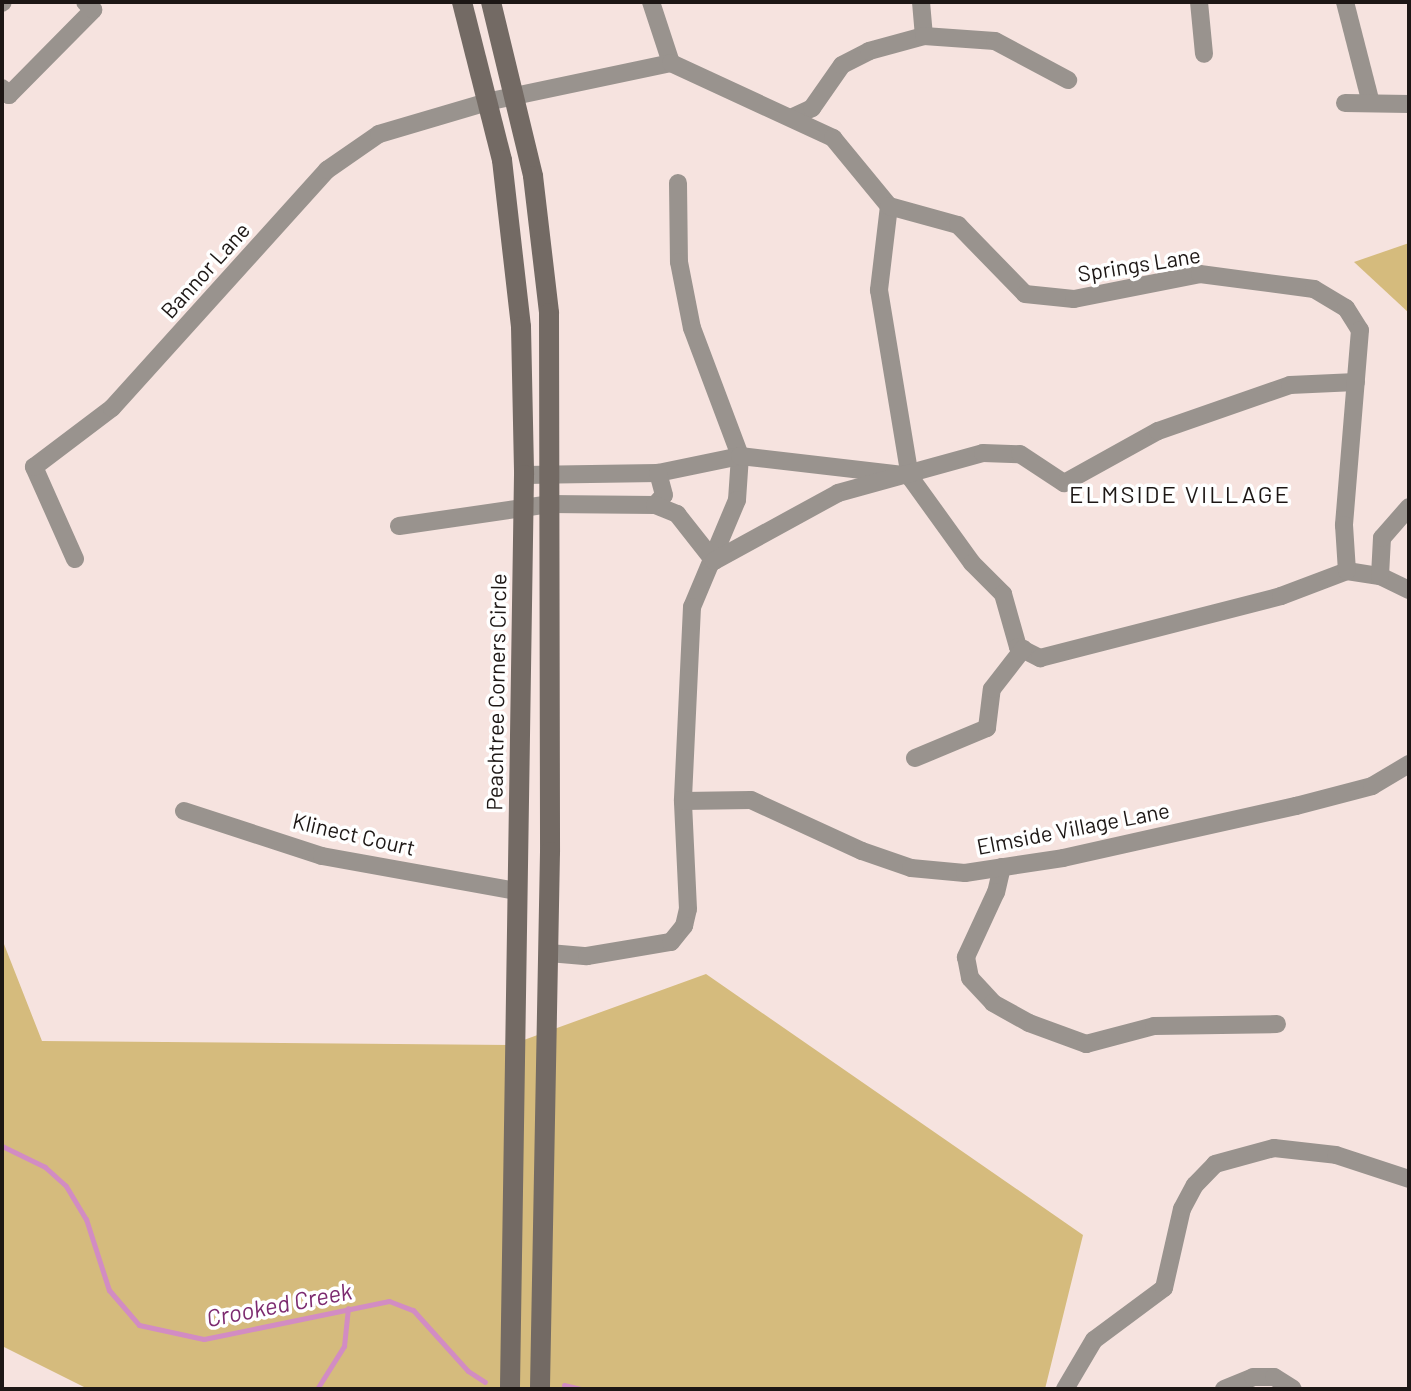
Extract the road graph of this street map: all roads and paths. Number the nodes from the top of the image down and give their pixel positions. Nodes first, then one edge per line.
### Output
1 (85, 2) edge
2 (462, 2) edge
3 (491, 2) edge
4 (651, 2) edge
5 (921, 2) edge
6 (1199, 2) edge
7 (1345, 2) edge
8 (924, 36) junction
9 (1204, 54) dead end
10 (671, 63) junction
11 (1068, 80) dead end
12 (2, 88) edge
13 (517, 95) junction
14 (491, 101) junction
15 (1345, 103) dead end
16 (1371, 103) junction
17 (1409, 104) edge
18 (793, 117) junction
19 (678, 183) dead end
20 (889, 206) junction
21 (1356, 382) junction
22 (740, 456) junction
23 (658, 473) junction
24 (551, 474) junction
25 (524, 475) junction
26 (910, 477) junction
27 (549, 504) junction
28 (655, 505) junction
29 (1409, 507) edge
30 (523, 509) junction
31 (399, 526) dead end
32 (75, 559) dead end
33 (714, 561) junction
34 (1347, 571) junction
35 (1380, 576) junction
36 (1409, 590) edge
37 (1023, 649) junction
38 (915, 758) dead end
39 (1409, 764) edge
40 (683, 801) junction
41 (184, 811) dead end
42 (1002, 867) junction
43 (517, 891) junction
44 (549, 953) junction
45 (1277, 1024) dead end
46 (1409, 1179) edge
47 (510, 1389) edge
48 (540, 1389) edge
49 (1065, 1389) edge
50 (1224, 1389) edge
51 (1293, 1389) edge

1 - 12 street
2 - 14 street, Peachtree Corners Circle
3 - 13 street
4 - 10 street
5 - 8 street
6 - 9 street
7 - 16 street
8 - 11 street
8 - 18 street
10 - 13 street
10 - 18 street
13 - 14 street, Bannor Lane
13 - 24 street
14 - 25 street, Peachtree Corners Circle
14 - 32 street, Bannor Lane
15 - 16 street
16 - 17 street
18 - 20 street
19 - 22 street
20 - 21 street, Springs Lane
20 - 26 street
21 - 26 street
21 - 34 street, Springs Lane
22 - 23 street
22 - 26 street
22 - 33 street
23 - 24 street
23 - 28 street
24 - 25 street
24 - 27 street
25 - 30 street, Peachtree Corners Circle
26 - 33 street
26 - 37 street
27 - 28 street
27 - 30 street
27 - 44 street
28 - 33 street
29 - 35 street
30 - 31 street
30 - 43 street, Peachtree Corners Circle
33 - 40 street
34 - 35 street
34 - 37 street
35 - 36 street
37 - 38 street
39 - 42 street, Elmside Village Lane
40 - 42 street, Elmside Village Lane
40 - 44 street
41 - 43 street, Klinect Court
42 - 45 street
43 - 47 street, Peachtree Corners Circle
44 - 48 street
46 - 49 street
50 - 51 street

